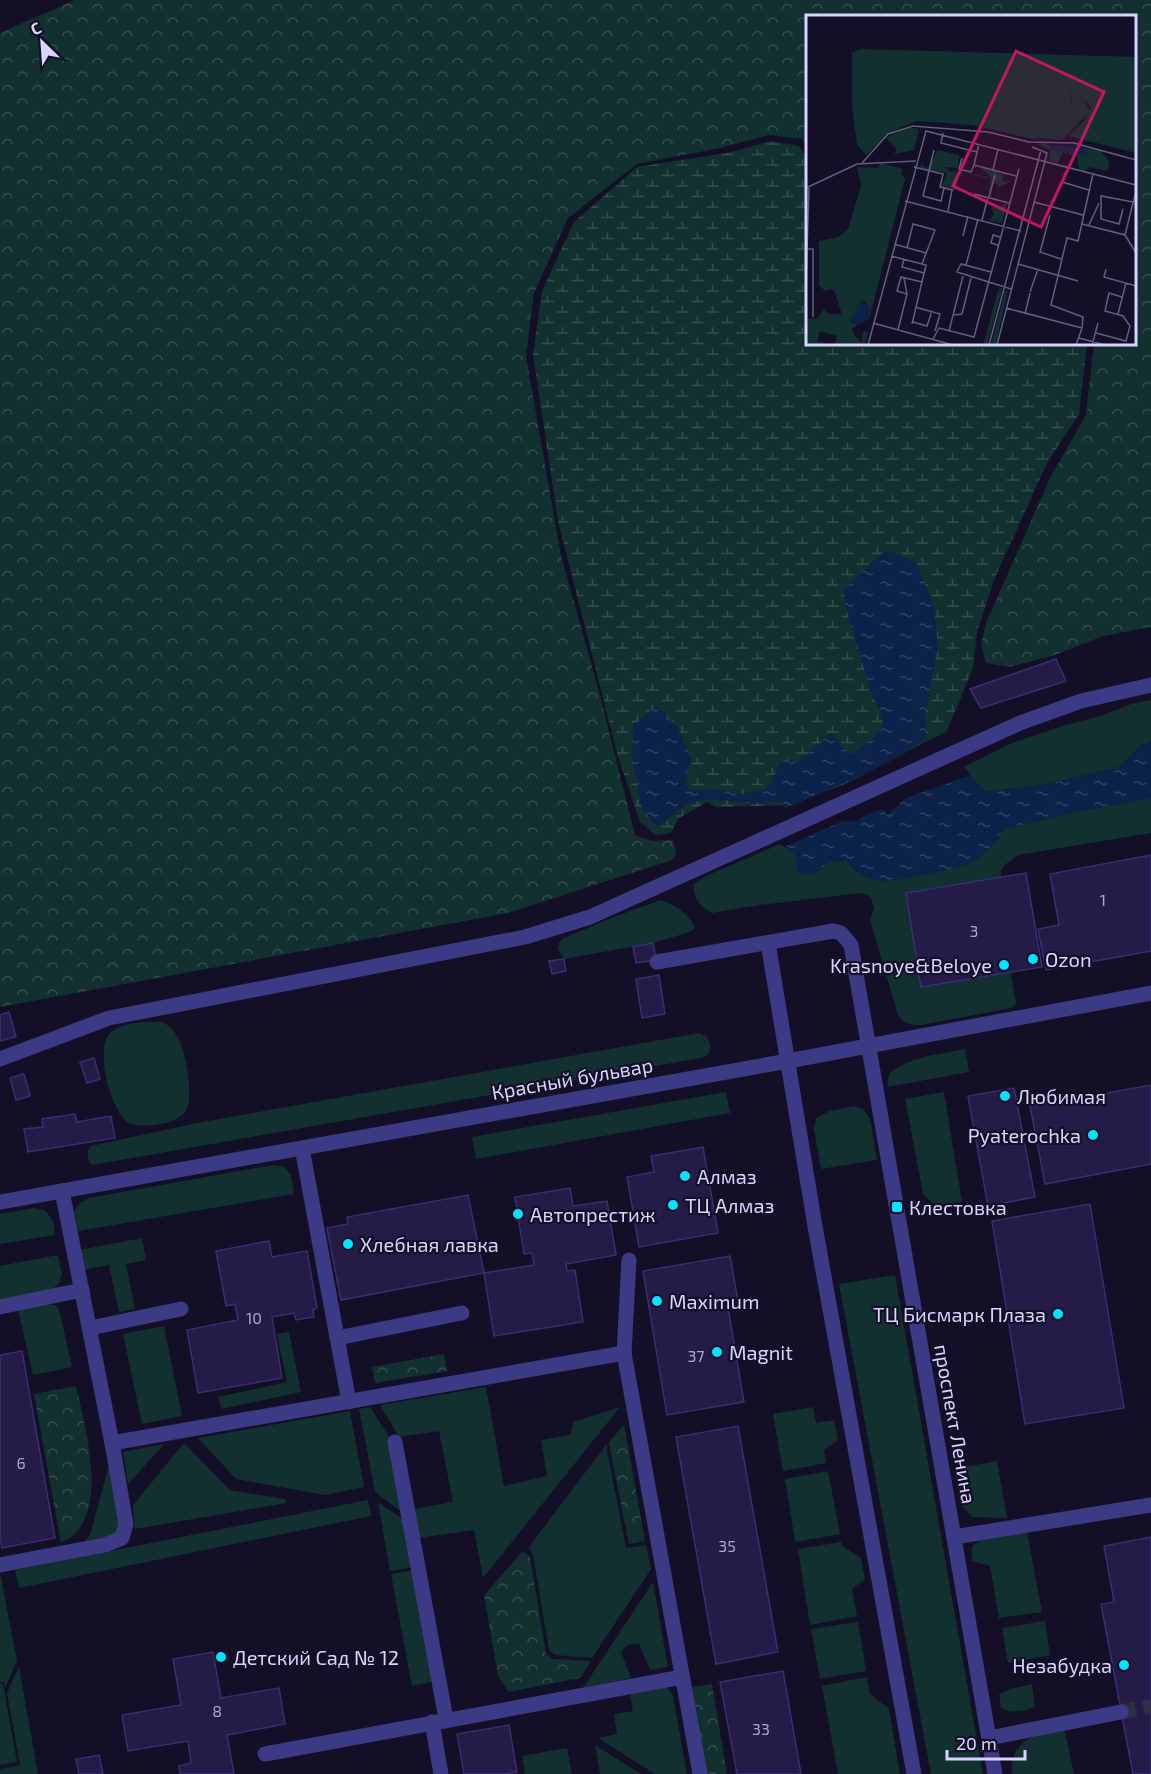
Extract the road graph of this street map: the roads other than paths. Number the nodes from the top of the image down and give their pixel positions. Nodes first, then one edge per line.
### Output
1 (1151, 685) edge
2 (768, 943) junction
3 (657, 962) dead end
4 (1151, 993) edge
5 (869, 1046) junction
6 (0, 1059) edge
7 (788, 1061) junction
8 (302, 1148) junction
9 (62, 1191) junction
10 (0, 1202) edge
11 (629, 1260) dead end
12 (82, 1290) junction
13 (0, 1307) edge
14 (181, 1309) dead end
15 (462, 1313) dead end
16 (90, 1328) junction
17 (337, 1338) junction
18 (624, 1353) junction
19 (350, 1402) junction
20 (395, 1442) dead end
21 (112, 1443) junction
22 (1151, 1505) edge
23 (954, 1538) junction
24 (0, 1565) edge
25 (682, 1677) junction
26 (1121, 1712) tunnel mouth
27 (439, 1721) junction
28 (989, 1738) junction
29 (265, 1754) dead end
30 (441, 1774) edge
31 (700, 1774) edge
32 (914, 1774) edge
33 (995, 1774) edge

1 - 6 street
2 - 3 street, проспект Ленина
2 - 5 street, проспект Ленина
2 - 7 street
4 - 5 street, Красный бульвар
5 - 7 street, Красный бульвар
5 - 23 street, проспект Ленина
7 - 8 street, Красный бульвар
7 - 32 street
8 - 9 street, Красный бульвар
8 - 17 street
9 - 10 street, Красный бульвар
9 - 12 street
11 - 18 street
12 - 13 street
12 - 16 street
14 - 16 street
15 - 17 street
16 - 21 street
17 - 19 street
18 - 19 street
18 - 25 street
19 - 21 street
20 - 27 street
21 - 24 street
22 - 23 street
23 - 28 street, проспект Ленина
25 - 27 street
25 - 31 street
26 - 28 street
27 - 29 street
27 - 30 street
28 - 33 street, проспект Ленина

